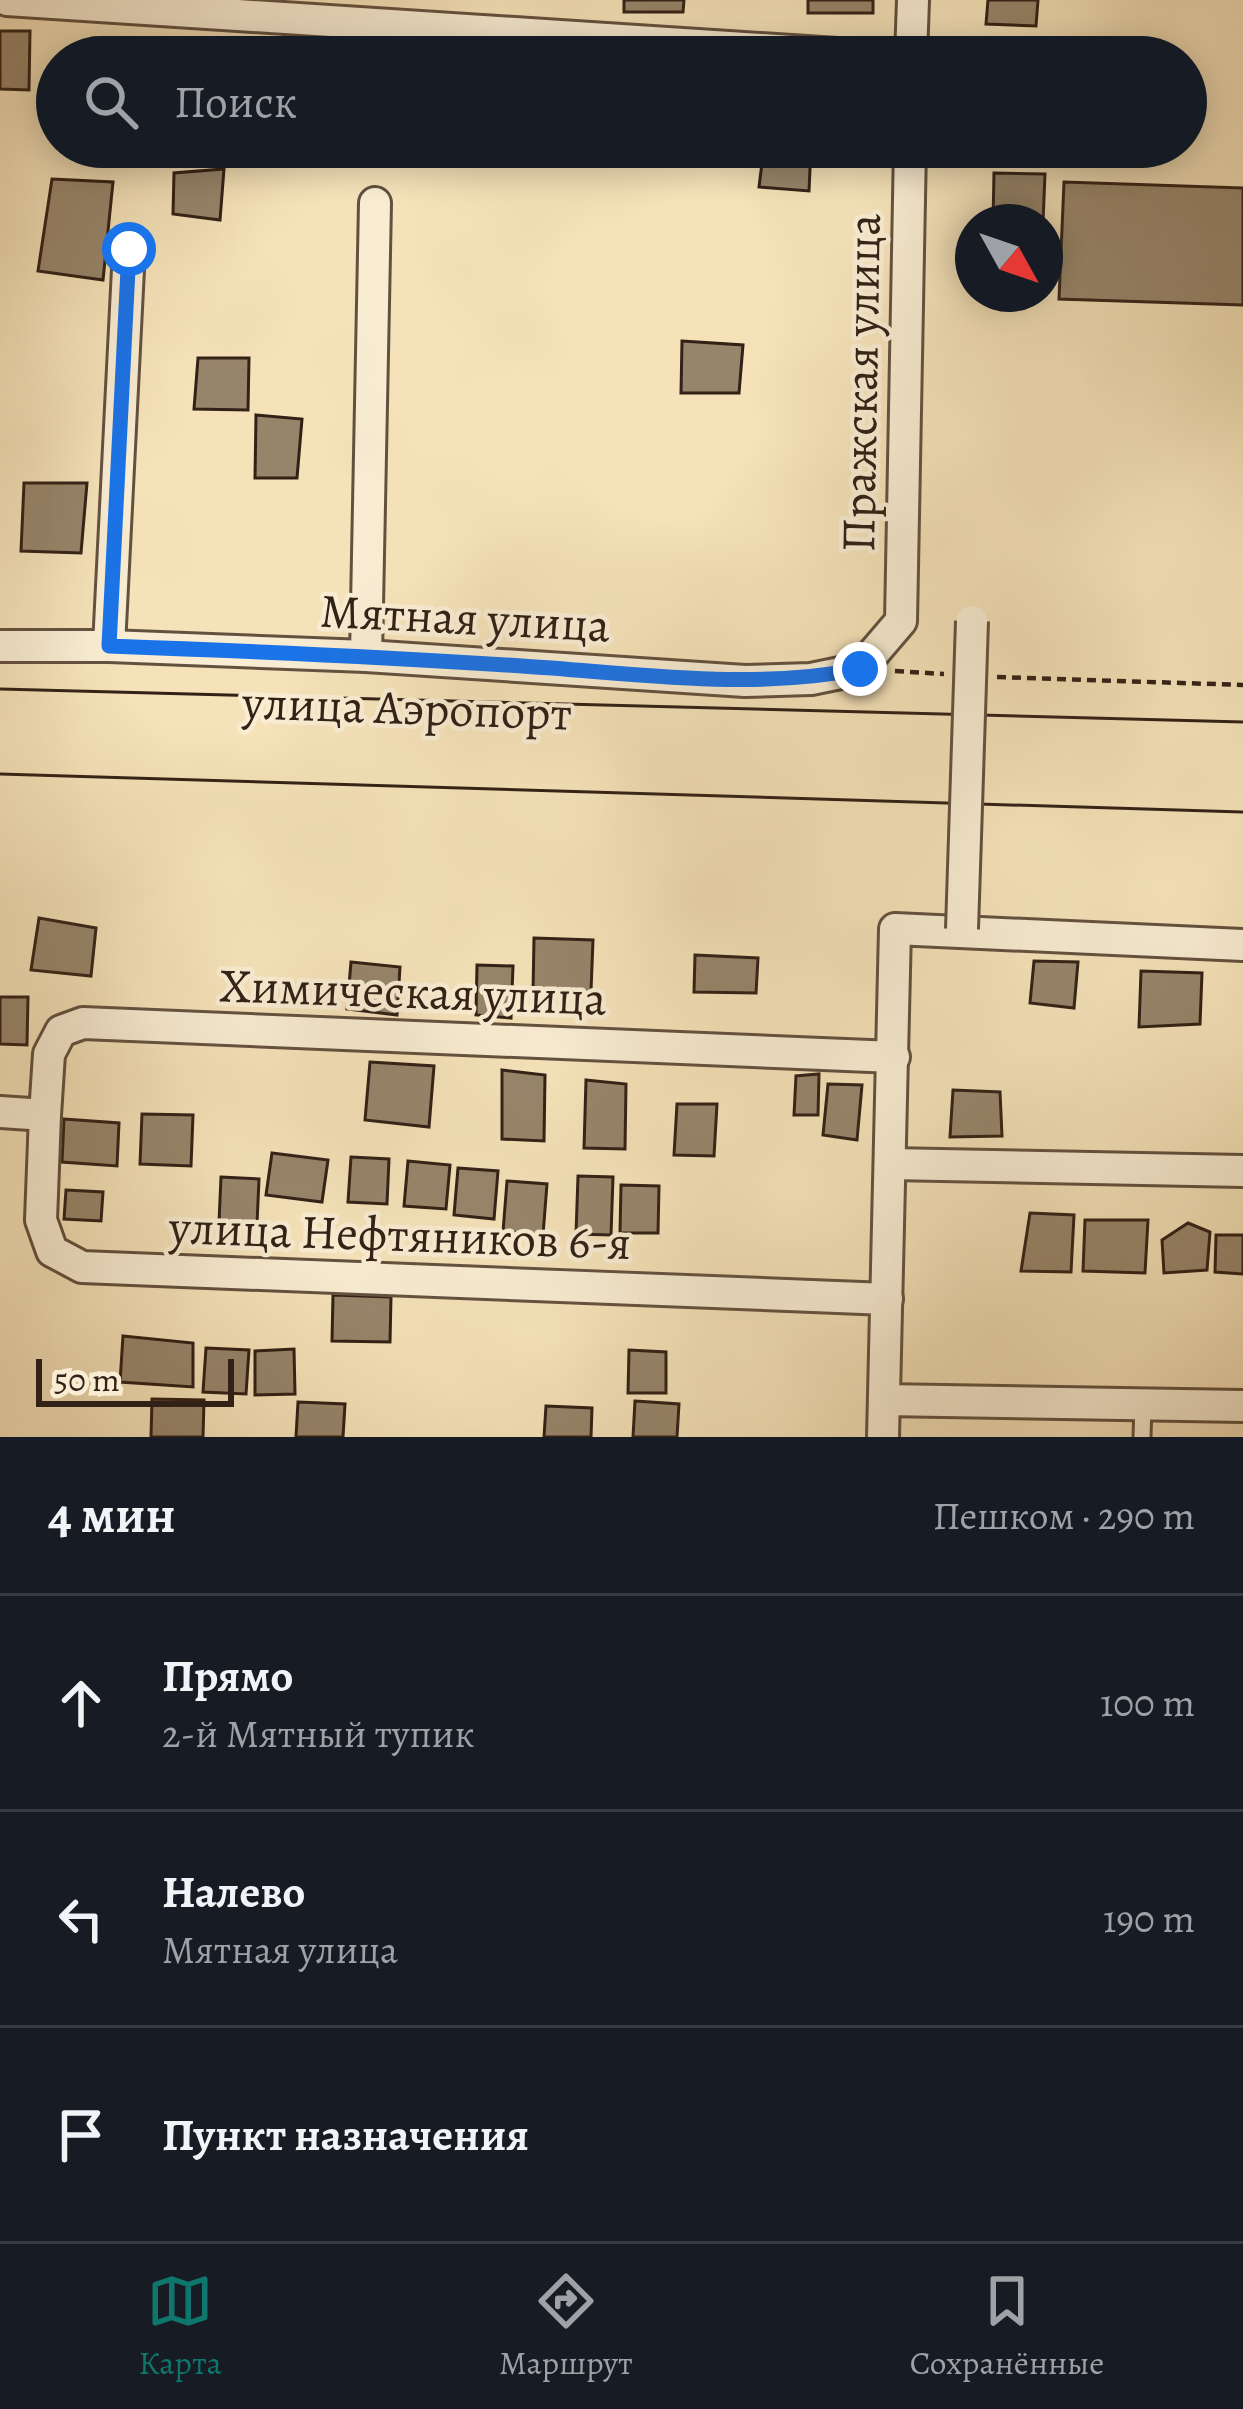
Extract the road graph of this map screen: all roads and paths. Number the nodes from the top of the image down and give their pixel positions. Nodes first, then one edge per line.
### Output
1 (7, 0) edge
2 (913, 0) edge
3 (560, 36) edge
4 (912, 36) edge
5 (910, 168) edge
6 (375, 203) dead end
7 (129, 249) dead end
8 (901, 621) joint
9 (972, 621) dead end
10 (0, 646) edge
11 (109, 646) junction
12 (366, 656) junction
13 (1033, 679) dead end
14 (1243, 685) edge
15 (0, 712) edge
16 (1243, 746) edge
17 (0, 749) edge
18 (1243, 788) edge
19 (962, 929) dead end
20 (1243, 945) edge
21 (894, 1058) junction
22 (0, 1112) edge
23 (45, 1115) junction
24 (890, 1164) junction
25 (1243, 1171) edge
26 (887, 1299) junction
27 (884, 1400) junction
28 (1143, 1405) junction
29 (1243, 1406) edge
30 (883, 1437) edge
31 (1142, 1437) edge

1 - 3 street
2 - 4 street
5 - 8 street, Пражская улица
6 - 12 street
7 - 11 street
8 - 12 street, Мятная улица
9 - 19 street, bridge
10 - 11 street, Мятная улица
11 - 12 street, Мятная улица
13 - 14 path
15 - 16 main road, улица Аэропорт
17 - 18 main road, улица Аэропорт
20 - 21 street
21 - 23 street, Химическая улица
21 - 24 street
22 - 23 street
23 - 26 street, улица Нефтяников 6-я
24 - 25 street
24 - 26 street
26 - 27 street
27 - 28 street
27 - 30 street
28 - 29 street
28 - 31 lane

